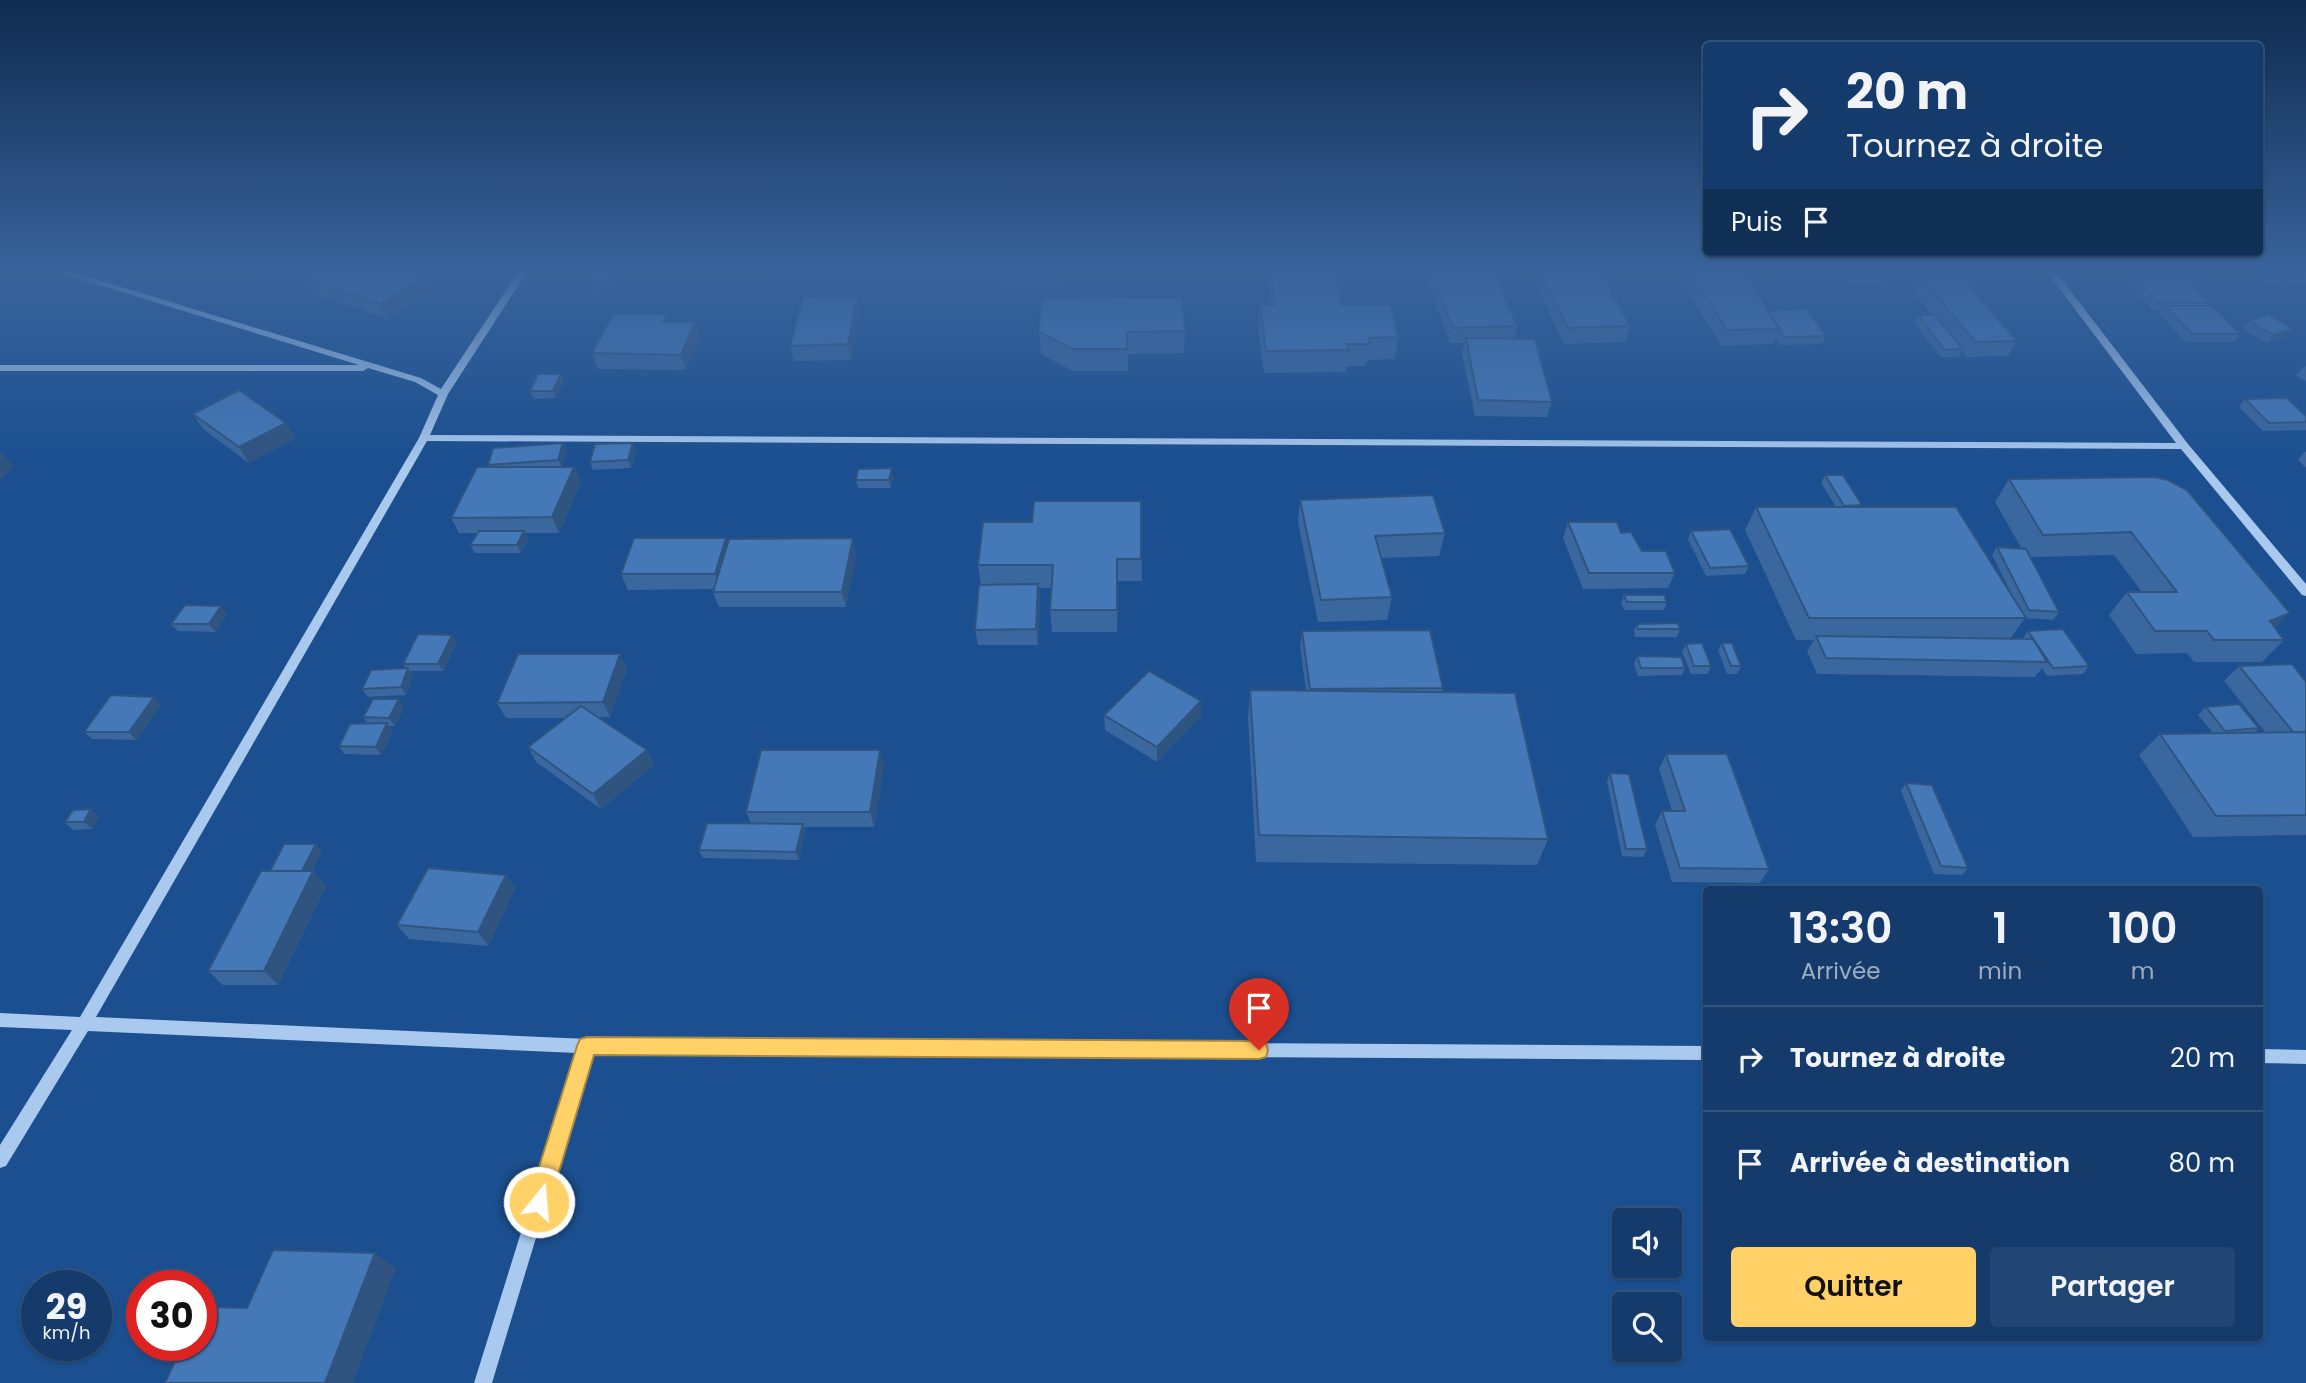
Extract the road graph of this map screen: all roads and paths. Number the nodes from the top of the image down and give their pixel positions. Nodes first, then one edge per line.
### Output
1 (274, 337) edge
2 (481, 337) edge
3 (2100, 337) edge
4 (0, 368) edge
5 (378, 368) junction
6 (443, 394) junction
7 (424, 438) junction
8 (2184, 446) junction
9 (2306, 592) edge
10 (0, 1020) edge
11 (84, 1024) junction
12 (587, 1046) junction
13 (1703, 1053) edge
14 (2263, 1056) edge
15 (2306, 1057) edge
16 (0, 1160) edge
17 (483, 1383) edge

1 - 5 street
2 - 6 street
3 - 8 street
4 - 5 street
5 - 6 street
6 - 7 street
7 - 8 street
7 - 11 street
8 - 9 street
10 - 11 street
11 - 12 street
11 - 16 street
12 - 13 street
12 - 17 street
14 - 15 street

